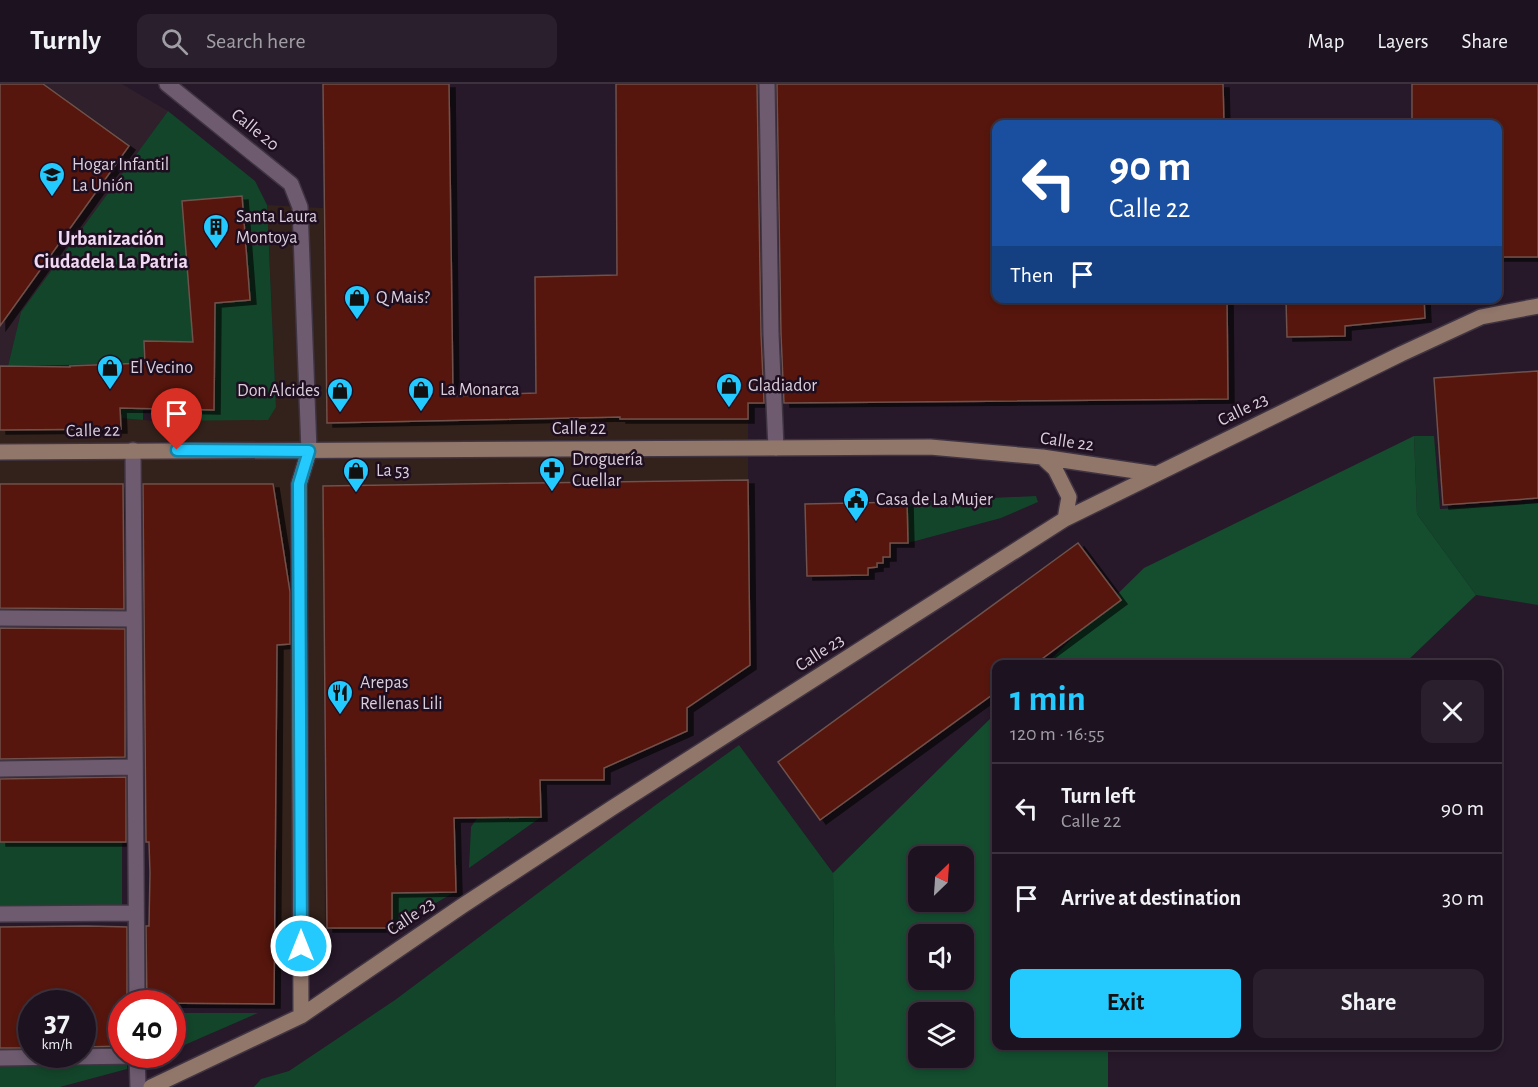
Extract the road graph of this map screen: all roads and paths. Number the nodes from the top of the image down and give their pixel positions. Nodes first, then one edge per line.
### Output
1 (167, 84) edge
2 (767, 84) edge
3 (1538, 306) edge
4 (776, 448) junction
5 (133, 450) junction
6 (309, 451) junction
7 (0, 452) edge
8 (1042, 457) junction
9 (1156, 474) junction
10 (1065, 519) junction
11 (0, 618) edge
12 (133, 619) junction
13 (135, 767) junction
14 (0, 769) edge
15 (136, 913) junction
16 (0, 914) edge
17 (137, 990) edge
18 (301, 1016) junction
19 (108, 1056) edge
20 (0, 1058) edge
21 (137, 1068) edge
22 (138, 1087) edge
23 (151, 1087) edge

1 - 6 street, Calle 20
2 - 4 street
3 - 9 main road, Calle 23
4 - 6 main road, Calle 22
4 - 8 main road, Calle 22
5 - 6 main road, Calle 22
5 - 7 main road, Calle 22
5 - 12 street
6 - 18 main road
8 - 9 main road, Calle 22
8 - 10 main road
9 - 10 main road, Calle 23
10 - 18 main road, Calle 23
11 - 12 street
12 - 13 street
13 - 14 street
13 - 15 street
15 - 16 street
15 - 17 street
18 - 23 main road, Calle 23
19 - 20 street
21 - 22 street

